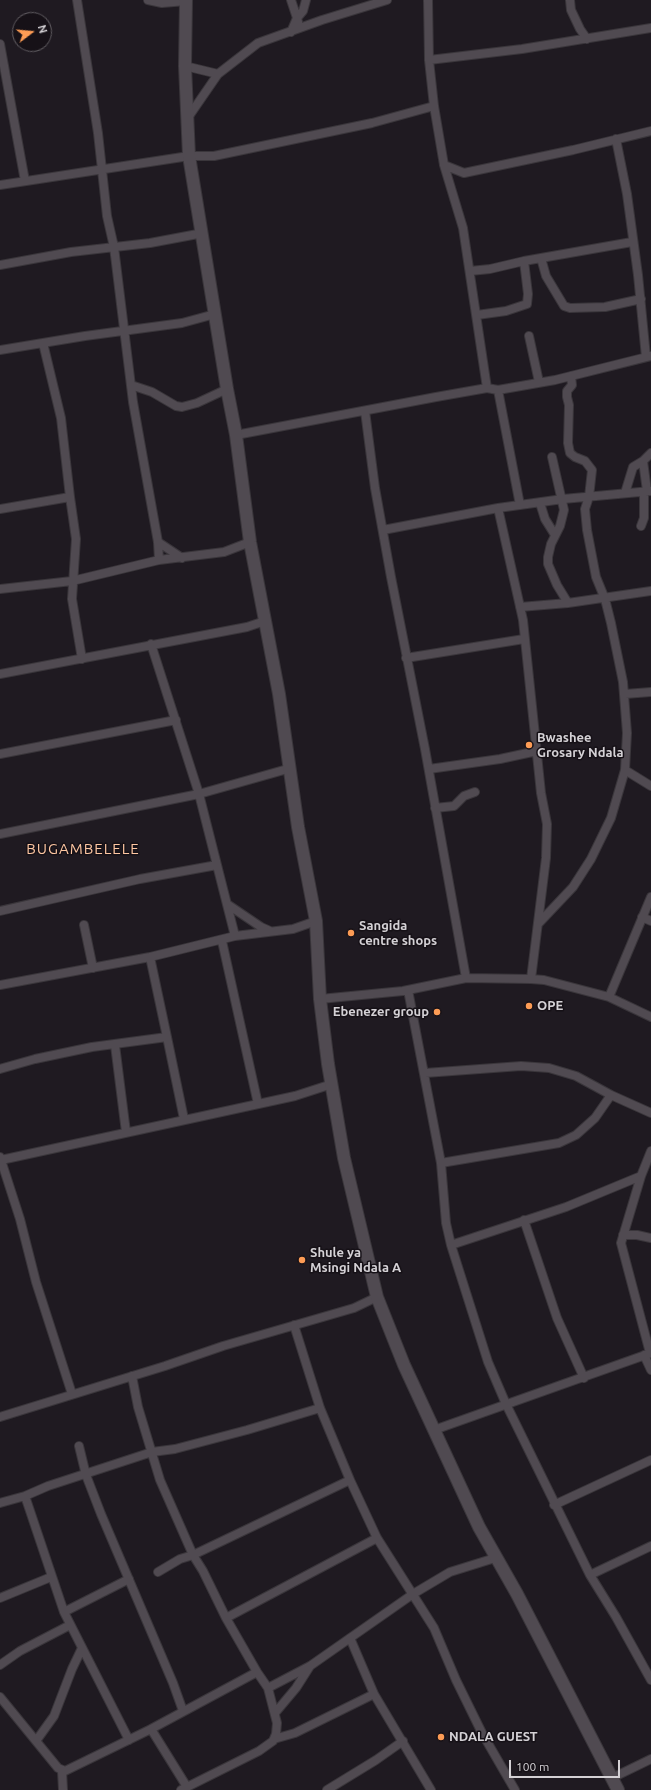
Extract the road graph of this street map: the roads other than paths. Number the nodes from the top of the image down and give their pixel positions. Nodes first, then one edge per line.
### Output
1 (77, 0) edge
2 (148, 0) edge
3 (291, 0) edge
4 (306, 0) edge
5 (387, 0) edge
6 (428, 0) edge
7 (570, 0) edge
8 (186, 1) edge
9 (297, 18) junction
10 (302, 28) junction
11 (651, 28) edge
12 (291, 32) junction
13 (588, 39) junction
14 (0, 42) edge
15 (429, 60) junction
16 (185, 66) junction
17 (218, 74) junction
18 (434, 106) junction
19 (187, 120) junction
20 (651, 131) edge
21 (616, 139) junction
22 (189, 156) junction
23 (444, 165) junction
24 (102, 170) junction
25 (25, 181) junction
26 (0, 185) edge
27 (202, 233) junction
28 (632, 242) junction
29 (114, 247) junction
30 (541, 258) junction
31 (524, 261) junction
32 (0, 265) edge
33 (470, 271) junction
34 (641, 299) junction
35 (215, 314) junction
36 (477, 315) junction
37 (124, 330) junction
38 (529, 336) dead end
39 (43, 343) junction
40 (0, 350) edge
41 (648, 356) edge
42 (571, 376) junction
43 (539, 382) junction
44 (131, 385) junction
45 (227, 388) junction
46 (487, 388) junction
47 (498, 390) junction
48 (365, 411) junction
49 (236, 435) junction
50 (651, 453) edge
51 (552, 456) dead end
52 (642, 461) junction
53 (647, 491) edge
54 (625, 493) junction
55 (70, 497) junction
56 (589, 497) junction
57 (563, 499) junction
58 (540, 503) junction
59 (520, 505) junction
60 (498, 508) junction
61 (0, 509) edge
62 (640, 526) dead end
63 (382, 530) junction
64 (555, 535) junction
65 (158, 542) junction
66 (250, 542) junction
67 (182, 558) junction
68 (159, 560) junction
69 (72, 581) junction
70 (0, 589) edge
71 (651, 592) edge
72 (605, 599) junction
73 (568, 603) junction
74 (520, 607) junction
75 (265, 621) junction
76 (524, 639) junction
77 (151, 644) junction
78 (406, 658) junction
79 (82, 659) junction
80 (0, 674) edge
81 (651, 692) edge
82 (625, 694) junction
83 (176, 720) junction
84 (537, 751) junction
85 (0, 754) edge
86 (291, 768) junction
87 (429, 769) junction
88 (624, 770) junction
89 (651, 786) edge
90 (475, 792) dead end
91 (199, 794) junction
92 (435, 808) junction
93 (0, 834) edge
94 (217, 865) junction
95 (651, 898) edge
96 (227, 904) junction
97 (0, 911) edge
98 (642, 917) junction
99 (316, 921) junction
100 (651, 921) edge
101 (538, 924) junction
102 (84, 925) dead end
103 (270, 931) junction
104 (235, 936) junction
105 (222, 941) junction
106 (150, 957) junction
107 (93, 968) junction
108 (466, 978) junction
109 (531, 979) junction
110 (0, 986) edge
111 (408, 990) junction
112 (609, 997) junction
113 (320, 999) junction
114 (651, 1017) edge
115 (167, 1037) junction
116 (115, 1045) junction
117 (0, 1069) edge
118 (425, 1073) junction
119 (332, 1084) junction
120 (611, 1095) junction
121 (258, 1104) junction
122 (651, 1113) edge
123 (184, 1119) junction
124 (126, 1132) junction
125 (651, 1151) edge
126 (0, 1158) edge
127 (441, 1163) junction
128 (640, 1176) junction
129 (524, 1220) junction
130 (623, 1235) junction
131 (651, 1238) edge
132 (451, 1245) junction
133 (377, 1297) junction
134 (294, 1325) junction
135 (648, 1354) edge
136 (651, 1370) edge
137 (132, 1376) junction
138 (584, 1378) junction
139 (72, 1394) junction
140 (506, 1404) junction
141 (320, 1408) junction
142 (0, 1417) edge
143 (434, 1430) junction
144 (79, 1446) dead end
145 (152, 1452) junction
146 (651, 1460) edge
147 (86, 1475) junction
148 (350, 1480) junction
149 (24, 1496) junction
150 (0, 1503) edge
151 (554, 1505) junction
152 (377, 1538) junction
153 (651, 1546) edge
154 (193, 1555) junction
155 (495, 1558) junction
156 (158, 1572) dead end
157 (590, 1576) junction
158 (51, 1577) junction
159 (129, 1579) junction
160 (413, 1594) junction
161 (0, 1598) edge
162 (64, 1612) junction
163 (226, 1618) junction
164 (70, 1625) junction
165 (350, 1638) junction
166 (82, 1648) junction
167 (0, 1665) edge
168 (310, 1666) junction
169 (257, 1672) junction
170 (651, 1680) edge
171 (268, 1688) junction
172 (374, 1694) junction
173 (0, 1697) edge
174 (183, 1711) junction
175 (275, 1713) junction
176 (151, 1729) junction
177 (274, 1739) junction
178 (129, 1740) junction
179 (36, 1741) junction
180 (403, 1741) junction
181 (651, 1759) edge
182 (62, 1771) junction
183 (612, 1778) junction
184 (184, 1788) edge
185 (63, 1790) edge
186 (327, 1790) edge
187 (431, 1790) edge
188 (515, 1790) edge
189 (618, 1790) edge

1 - 24 street
2 - 8 street
3 - 9 street
4 - 9 street
5 - 10 street
6 - 15 street
7 - 13 street
8 - 16 street
9 - 10 street
9 - 12 street
10 - 12 street
11 - 13 street
12 - 17 street
13 - 15 street
14 - 25 street
15 - 18 street
16 - 17 street
16 - 19 street
17 - 19 street
18 - 22 street
18 - 23 street
19 - 22 street
20 - 21 street
21 - 23 street
21 - 28 street
22 - 24 street
22 - 27 street
23 - 33 street
24 - 25 street
24 - 29 street
25 - 26 street
27 - 29 street
27 - 35 street
28 - 30 street
28 - 34 street
29 - 32 street
29 - 37 street
30 - 31 street
30 - 34 street
31 - 33 street
31 - 36 street
33 - 36 street
34 - 41 street
35 - 37 street
35 - 45 street
36 - 46 street
37 - 39 street
37 - 44 street
38 - 43 street
39 - 40 street
39 - 55 street
41 - 42 street
42 - 43 street
42 - 56 street
43 - 47 street
44 - 45 street
44 - 65 street
45 - 49 street
46 - 47 street
46 - 48 street
47 - 59 street
48 - 49 street
48 - 63 street
49 - 66 street
50 - 52 street
51 - 57 street
52 - 53 street
52 - 54 street
53 - 54 street
53 - 62 street
54 - 56 street
55 - 61 street
55 - 69 street
56 - 57 street
56 - 72 street
57 - 58 street
57 - 64 street
58 - 59 street
58 - 64 street
59 - 60 street
60 - 63 street
60 - 74 street
63 - 78 street
64 - 73 street
65 - 67 street
65 - 68 street
66 - 67 street
66 - 75 street
67 - 68 street
68 - 69 street
69 - 70 street
69 - 79 street
71 - 72 street
72 - 73 street
72 - 82 street
73 - 74 street
74 - 76 street
75 - 77 street
75 - 86 street
76 - 78 street
76 - 84 street
77 - 79 street
77 - 83 street
78 - 87 street
79 - 80 street
81 - 82 street
82 - 88 street
83 - 85 street
83 - 91 street
84 - 87 street
84 - 101 street
86 - 91 street
86 - 99 street
87 - 92 street
88 - 89 street
88 - 101 street
90 - 92 street
91 - 93 street
91 - 94 street
92 - 108 street
94 - 96 street
94 - 97 street
95 - 98 street
96 - 103 street
96 - 104 street
98 - 100 street
98 - 112 street
99 - 103 street
99 - 113 street
101 - 109 street
102 - 107 street
103 - 104 street
104 - 105 street
105 - 106 street
105 - 121 street
106 - 107 street
106 - 115 street
107 - 110 street
108 - 109 street
108 - 111 street
109 - 112 street
111 - 113 street
111 - 118 street
112 - 114 street
113 - 119 street
115 - 116 street
115 - 123 street
116 - 117 street
116 - 124 street
118 - 120 street
118 - 127 street
119 - 121 street
119 - 133 street
120 - 122 street
120 - 127 street
121 - 123 street
123 - 124 street
124 - 126 street
125 - 128 street
126 - 139 street
127 - 132 street
128 - 129 street
128 - 130 street
129 - 132 street
129 - 138 street
130 - 131 street
130 - 135 street
132 - 140 street
133 - 134 street
133 - 143 street
134 - 137 street
134 - 141 street
135 - 136 street
135 - 138 street
137 - 139 street
137 - 145 street
138 - 140 street
139 - 142 street
140 - 143 street
140 - 151 street
141 - 145 street
141 - 148 street
143 - 155 street
144 - 147 street
145 - 147 street
145 - 154 street
146 - 151 street
147 - 149 street
147 - 159 street
148 - 152 street
148 - 154 street
149 - 150 street
149 - 158 street
151 - 157 street
152 - 160 street
152 - 163 street
153 - 157 street
154 - 156 street
154 - 163 street
155 - 160 street
155 - 183 street
157 - 170 street
158 - 161 street
158 - 162 street
159 - 162 street
159 - 174 street
160 - 165 street
160 - 188 street
162 - 164 street
163 - 169 street
164 - 166 street
164 - 167 street
165 - 168 street
165 - 172 street
166 - 178 street
166 - 179 street
168 - 171 street
168 - 175 street
169 - 171 street
169 - 174 street
171 - 175 street
172 - 177 street
172 - 180 street
173 - 179 street
174 - 176 street
175 - 177 street
176 - 178 street
176 - 184 street
177 - 184 street
178 - 182 street
179 - 182 street
180 - 186 street
180 - 187 street
181 - 183 street
182 - 185 street
183 - 189 street

